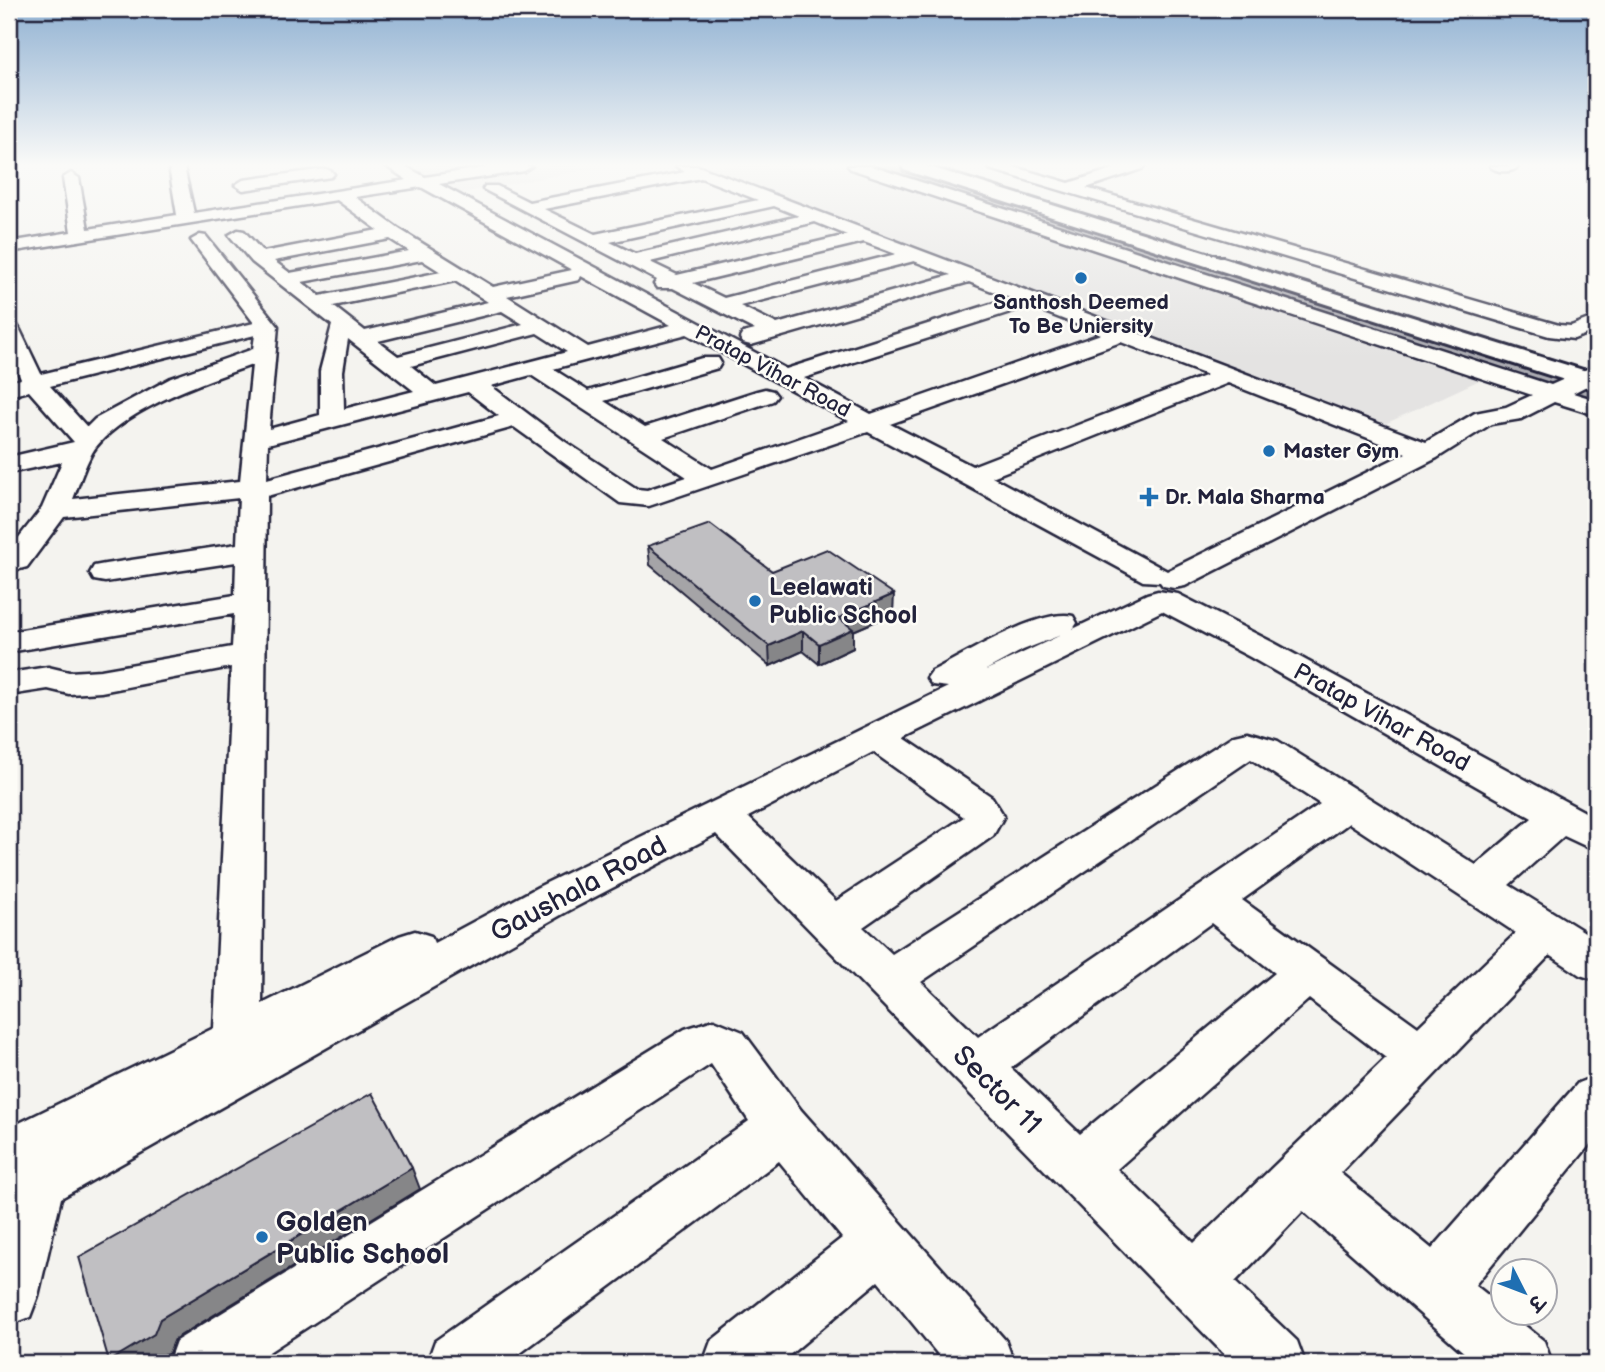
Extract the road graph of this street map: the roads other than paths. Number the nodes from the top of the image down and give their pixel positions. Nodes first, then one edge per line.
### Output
1 (93, 230) edge
2 (106, 230) edge
3 (388, 230) edge
4 (496, 230) edge
5 (511, 230) edge
6 (573, 230) edge
7 (640, 230) edge
8 (761, 230) edge
9 (850, 230) edge
10 (1073, 230) edge
11 (1111, 230) edge
12 (1134, 230) edge
13 (1212, 230) edge
14 (264, 231) dead end
15 (80, 232) joint
16 (393, 233) junction
17 (238, 235) junction
18 (865, 236) junction
19 (593, 240) junction
20 (9, 244) edge
21 (428, 253) junction
22 (914, 254) junction
23 (260, 258) junction
24 (633, 260) junction
25 (459, 274) junction
26 (572, 276) junction
27 (969, 276) junction
28 (286, 279) junction
29 (674, 281) junction
30 (629, 294) junction
31 (893, 298) junction
32 (498, 299) junction
33 (1029, 299) junction
34 (316, 303) junction
35 (720, 305) junction
36 (1596, 322) edge
37 (952, 324) junction
38 (267, 326) junction
39 (540, 327) junction
40 (682, 329) junction
41 (9, 330) edge
42 (352, 331) junction
43 (774, 331) junction
44 (1122, 334) junction
45 (264, 353) junction
46 (583, 354) junction
47 (717, 354) junction
48 (394, 364) junction
49 (535, 368) junction
50 (1228, 375) junction
51 (1568, 376) edge
52 (785, 377) junction
53 (34, 383) junction
54 (473, 384) junction
55 (9, 389) edge
56 (431, 393) junction
57 (765, 396) dead end
58 (583, 400) junction
59 (1596, 408) edge
60 (518, 418) junction
61 (333, 419) junction
62 (860, 426) junction
63 (641, 437) junction
64 (256, 440) junction
65 (84, 447) junction
66 (1428, 452) junction
67 (9, 465) edge
68 (971, 476) junction
69 (709, 479) junction
70 (253, 489) junction
71 (55, 509) junction
72 (252, 551) junction
73 (16, 561) dead end
74 (105, 573) dead end
75 (1158, 589) junction
76 (250, 602) junction
77 (58, 634) junction
78 (9, 642) edge
79 (248, 654) junction
80 (48, 678) junction
81 (9, 684) edge
82 (877, 737) junction
83 (1349, 803) junction
84 (721, 814) junction
85 (1578, 816) edge
86 (1596, 836) edge
87 (1478, 887) junction
88 (1210, 900) junction
89 (833, 925) junction
90 (1545, 931) junction
91 (1596, 962) edge
92 (1308, 972) junction
93 (888, 980) junction
94 (237, 1056) junction
95 (1421, 1056) junction
96 (982, 1061) dead end
97 (1596, 1100) edge
98 (783, 1127) junction
99 (26, 1168) edge
100 (1079, 1168) junction
101 (1301, 1175) junction
102 (881, 1242) junction
103 (1194, 1283) junction
104 (1435, 1289) junction
105 (9, 1296) edge
106 (198, 1363) edge
107 (457, 1363) edge
108 (733, 1363) edge
109 (984, 1363) edge
110 (1275, 1363) edge
111 (1522, 1363) edge

1 - 15 street
2 - 20 street
3 - 16 street
4 - 26 street, Pratap Vihar Road
5 - 30 street, Pratap Vihar Road
6 - 19 street
7 - 19 street
8 - 24 street
9 - 18 street
10 - 51 street
11 - 51 main road
12 - 51 main road
13 - 36 street
14 - 17 street
15 - 20 street
16 - 21 street
16 - 23 street
17 - 23 street
17 - 38 street
18 - 22 street
18 - 29 street
19 - 24 street
21 - 25 street
21 - 28 street
22 - 27 street
22 - 35 street
23 - 28 street
24 - 29 street
25 - 32 street
25 - 34 street
26 - 32 street
26 - 40 street, Pratap Vihar Road
27 - 31 street
27 - 33 street
28 - 34 street
29 - 30 street
29 - 35 street
30 - 40 street, Pratap Vihar Road
31 - 37 street
31 - 43 street
32 - 39 street
32 - 42 street
33 - 37 street
33 - 44 street
34 - 42 street
35 - 43 street
37 - 52 street
38 - 45 street
38 - 53 street
39 - 46 street
39 - 48 street
40 - 46 street
40 - 47 street, Pratap Vihar Road
40 - 62 street, Pratap Vihar Road
41 - 53 street
42 - 48 street
42 - 61 street
43 - 47 street
44 - 50 street
44 - 62 street
45 - 64 street
45 - 65 street
46 - 49 street
47 - 52 street, Pratap Vihar Road
47 - 58 street
48 - 56 street
49 - 54 street
49 - 58 street
50 - 66 street
50 - 68 street
51 - 59 street
51 - 66 street
52 - 62 street, Pratap Vihar Road
53 - 55 street
53 - 65 street
54 - 56 street
54 - 60 street
56 - 61 street
57 - 63 street
58 - 63 street
60 - 69 street
60 - 70 street
61 - 64 street
62 - 68 street, Pratap Vihar Road
62 - 69 street
62 - 75 street, Pratap Vihar Road
63 - 69 street
64 - 70 street
65 - 67 street
65 - 71 street
66 - 75 street
68 - 75 street, Pratap Vihar Road
70 - 71 street
70 - 72 street
71 - 73 street
72 - 74 street
72 - 76 street
75 - 82 street, Gaushala Road
75 - 85 street, Pratap Vihar Road
75 - 94 street, Gaushala Road
76 - 77 street
76 - 79 street
77 - 78 street
77 - 80 street
79 - 80 street
79 - 94 street
80 - 81 street
82 - 84 street, Gaushala Road
82 - 89 street
83 - 87 street
83 - 88 street
83 - 93 street
84 - 89 street, Sector 11
84 - 94 street, Gaushala Road
85 - 86 street, Pratap Vihar Road
85 - 87 street
87 - 90 street
88 - 92 street
88 - 96 street
89 - 93 street, Sector 11
90 - 91 street
90 - 95 street
92 - 95 street
92 - 100 street
93 - 100 street, Sector 11
94 - 99 street, Gaushala Road
95 - 101 street
97 - 104 street
98 - 102 street
98 - 106 street
98 - 107 street
99 - 105 street
100 - 103 street, Sector 11
101 - 103 street
101 - 104 street
102 - 108 street
102 - 109 street
103 - 110 street, Sector 11
104 - 111 street

